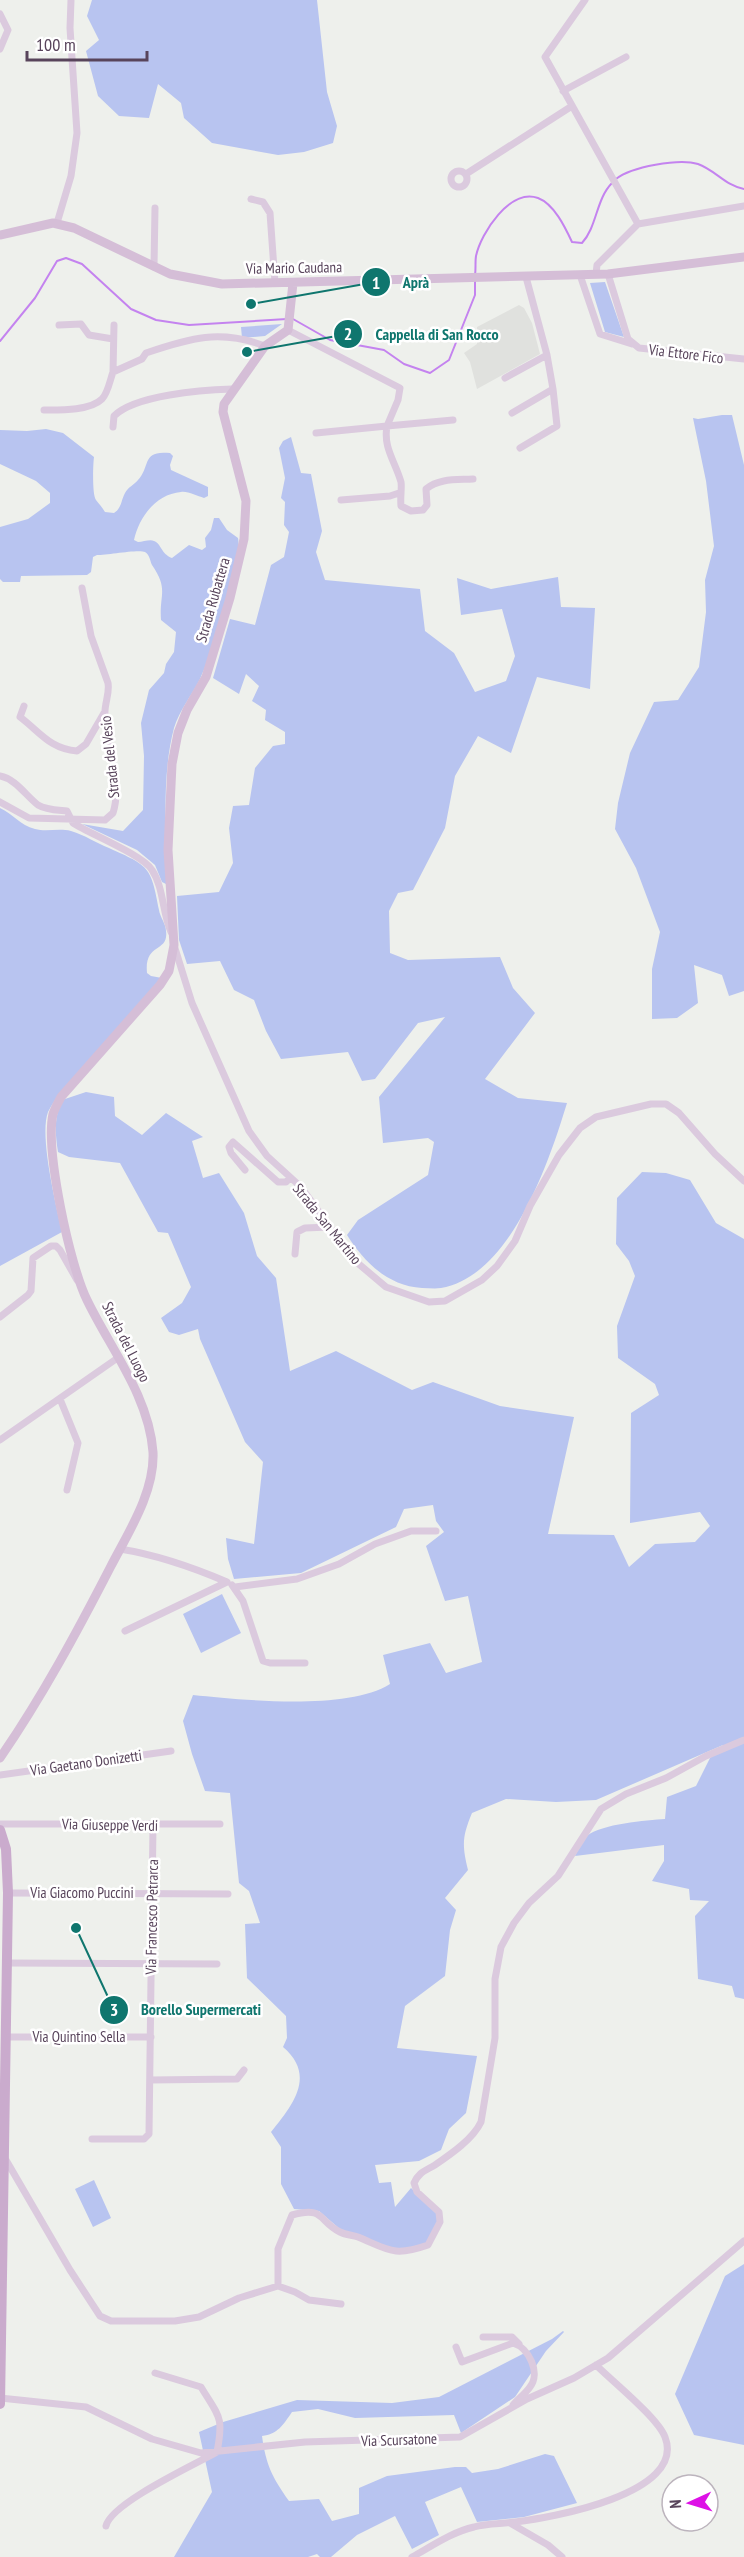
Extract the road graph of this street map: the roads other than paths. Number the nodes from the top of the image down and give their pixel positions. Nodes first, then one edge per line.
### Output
1 (71, 0) edge
2 (585, 0) edge
3 (0, 14) edge
4 (0, 49) edge
5 (626, 57) dead end
6 (563, 91) junction
7 (572, 106) junction
8 (466, 174) dead end
9 (251, 199) dead end
10 (744, 206) edge
11 (155, 208) dead end
12 (57, 223) junction
13 (638, 224) junction
14 (0, 236) edge
15 (744, 258) edge
16 (154, 267) junction
17 (596, 274) junction
18 (608, 274) junction
19 (580, 275) junction
20 (526, 277) junction
21 (275, 283) junction
22 (293, 283) junction
23 (289, 322) junction
24 (59, 325) dead end
25 (114, 325) dead end
26 (113, 339) junction
27 (265, 346) junction
28 (636, 346) junction
29 (547, 355) junction
30 (744, 359) edge
31 (112, 372) junction
32 (505, 378) dead end
33 (232, 389) junction
34 (553, 390) junction
35 (44, 410) dead end
36 (512, 413) dead end
37 (453, 420) dead end
38 (387, 426) junction
39 (113, 427) dead end
40 (316, 433) dead end
41 (520, 448) dead end
42 (473, 479) dead end
43 (399, 493) junction
44 (341, 500) dead end
45 (82, 588) dead end
46 (24, 706) dead end
47 (104, 712) junction
48 (0, 776) edge
49 (0, 802) edge
50 (70, 819) junction
51 (174, 941) junction
52 (244, 1170) dead end
53 (290, 1178) junction
54 (744, 1181) edge
55 (329, 1227) junction
56 (295, 1254) dead end
57 (82, 1288) junction
58 (0, 1317) edge
59 (119, 1357) junction
60 (60, 1399) junction
61 (0, 1440) edge
62 (67, 1490) dead end
63 (436, 1531) dead end
64 (120, 1549) junction
65 (227, 1582) junction
66 (235, 1587) junction
67 (125, 1631) dead end
68 (305, 1663) dead end
69 (744, 1740) edge
70 (171, 1751) dead end
71 (0, 1758) edge
72 (0, 1775) edge
73 (0, 1824) edge
74 (220, 1824) dead end
75 (153, 1825) junction
76 (0, 1830) edge
77 (153, 1892) junction
78 (8, 1893) junction
79 (228, 1894) dead end
80 (8, 1932) junction
81 (0, 1947) edge
82 (7, 1964) junction
83 (152, 1964) junction
84 (217, 1965) dead end
85 (6, 2037) junction
86 (151, 2037) junction
87 (244, 2070) dead end
88 (150, 2080) junction
89 (93, 2139) dead end
90 (4, 2157) junction
91 (744, 2241) edge
92 (278, 2286) junction
93 (341, 2304) dead end
94 (483, 2337) dead end
95 (520, 2346) junction
96 (456, 2347) dead end
97 (596, 2365) junction
98 (155, 2373) dead end
99 (0, 2398) edge
100 (0, 2403) edge
101 (510, 2410) junction
102 (217, 2452) junction
103 (510, 2523) junction
104 (106, 2526) dead end
105 (412, 2557) edge
106 (562, 2557) edge

1 - 12 street
2 - 6 street
3 - 4 street
5 - 6 street
6 - 7 street
7 - 8 street
7 - 13 street
9 - 21 street
10 - 13 street
11 - 16 street
12 - 14 street
12 - 16 street, Via Mario Caudana
13 - 17 street
15 - 18 street, Via Mario Caudana
16 - 21 street, Via Mario Caudana
17 - 18 street, Via Mario Caudana
17 - 19 street, Via Mario Caudana
18 - 28 street, Via Ettore Fico
19 - 20 street, Via Mario Caudana
19 - 28 street
20 - 22 street, Via Mario Caudana
20 - 29 street
21 - 22 street, Via Mario Caudana
22 - 23 street
23 - 27 street, Strada Rubattera
23 - 38 street
24 - 26 street
25 - 26 street
26 - 31 street
27 - 31 street
27 - 33 street, Strada Rubattera
28 - 30 street, Via Ettore Fico
29 - 32 street
29 - 34 street
31 - 35 street
33 - 39 street
33 - 51 street, Strada Rubattera
34 - 36 street
34 - 41 street
37 - 38 street
38 - 40 street
38 - 43 street
42 - 43 street
43 - 44 street
45 - 47 street, Strada del Vesio
46 - 47 street
47 - 50 street, Strada del Vesio
48 - 50 street, Strada del Vesio
49 - 50 street, Strada del Vesio
50 - 51 street, Strada San Martino
51 - 53 street, Strada San Martino
51 - 57 street, Strada del Luogo
52 - 53 street
53 - 55 street, Strada San Martino
54 - 55 street, Strada San Martino
55 - 56 street
57 - 58 street
57 - 59 street, Strada del Luogo
59 - 60 street
59 - 64 street, Strada del Luogo
60 - 61 street
60 - 62 street
63 - 66 street
64 - 65 street
64 - 71 street, Strada del Luogo
65 - 66 street
65 - 67 street
66 - 68 street
69 - 92 street
70 - 72 street, Via Gaetano Donizetti
73 - 75 street, Via Giuseppe Verdi
74 - 75 street, Via Giuseppe Verdi
75 - 77 street, Via Francesco Petrarca
76 - 78 main road
77 - 78 street, Via Giacomo Puccini
77 - 79 street, Via Giacomo Puccini
77 - 83 street, Via Francesco Petrarca
78 - 80 main road
80 - 81 street
80 - 82 main road
82 - 83 street
82 - 85 main road
83 - 84 street
83 - 86 street, Via Francesco Petrarca
85 - 86 street, Via Quintino Sella
85 - 90 main road
86 - 88 street, Via Francesco Petrarca
87 - 88 street
88 - 89 street, Via Francesco Petrarca
90 - 92 street
90 - 99 main road
91 - 97 street, Via Scursatone
92 - 93 street
94 - 95 street
95 - 96 street
95 - 101 street
97 - 101 street, Via Scursatone
97 - 103 street
98 - 102 street
99 - 100 main road
99 - 102 street, Via Scursatone
101 - 102 street, Via Scursatone
102 - 104 street
103 - 105 street
103 - 106 street

